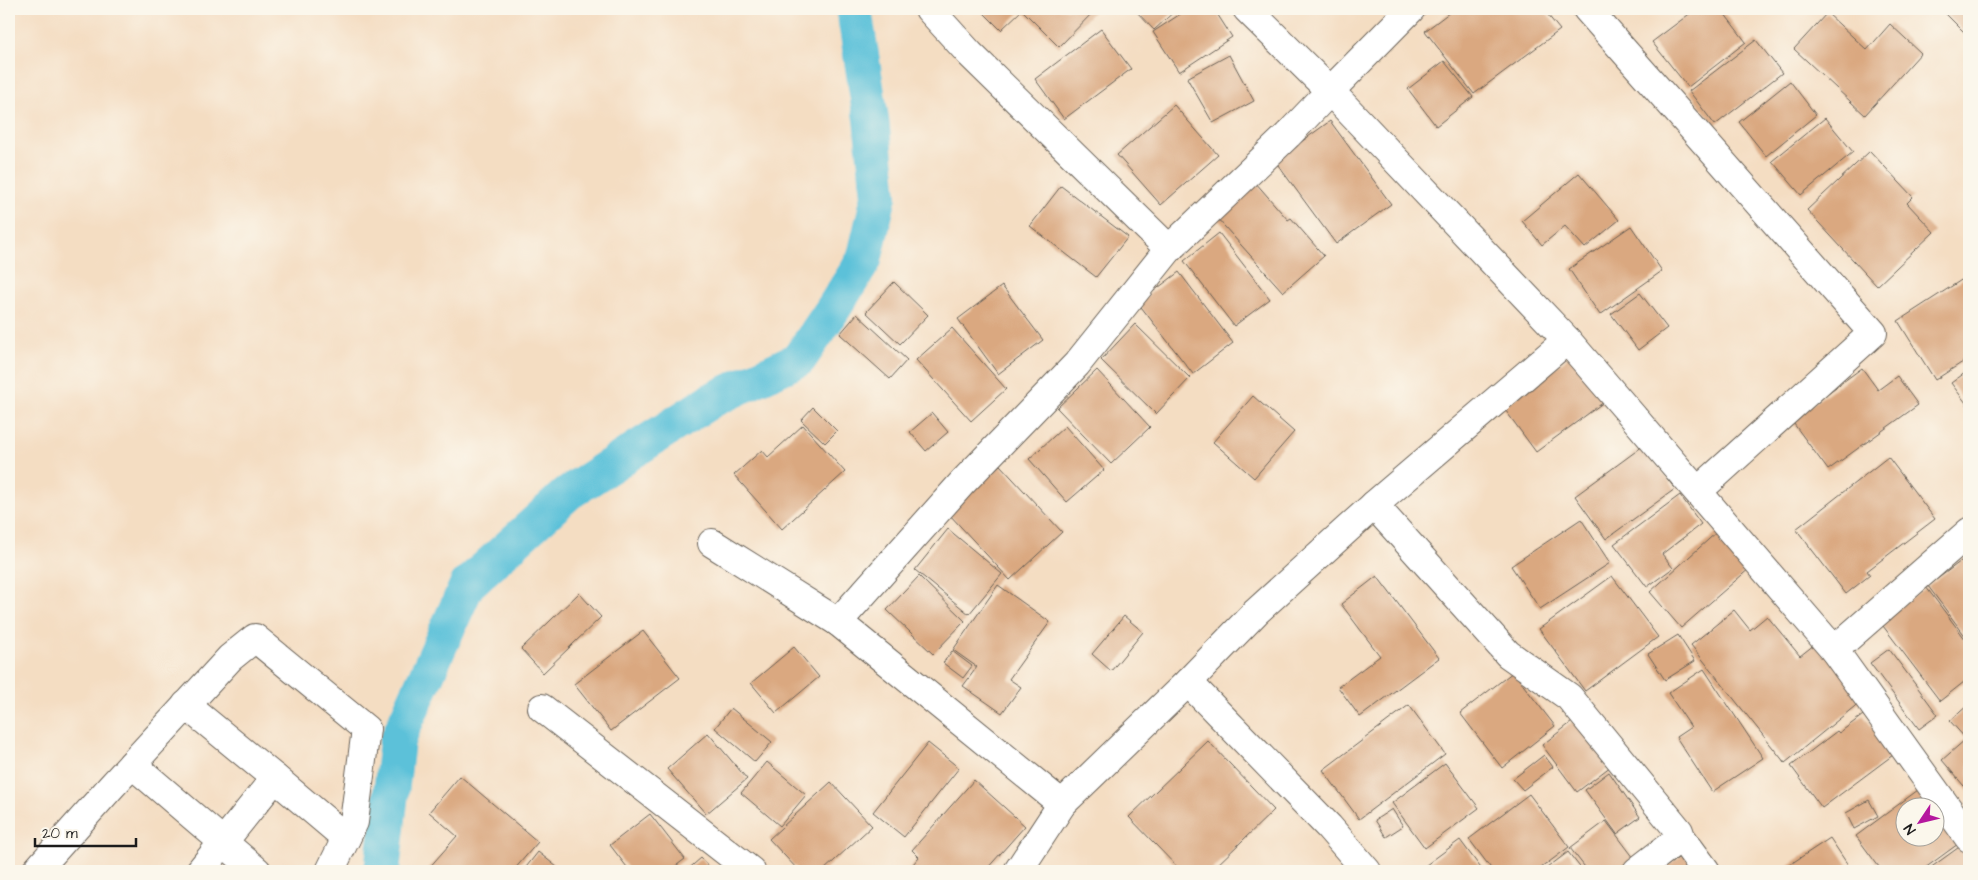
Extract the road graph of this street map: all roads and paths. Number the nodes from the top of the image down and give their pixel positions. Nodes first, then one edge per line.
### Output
1 (929, 9) edge
2 (1247, 9) edge
3 (1411, 9) edge
4 (1587, 9) edge
5 (1330, 91) junction
6 (1169, 249) junction
7 (1567, 340) junction
8 (1698, 491) junction
9 (1374, 505) junction
10 (1969, 532) edge
11 (712, 543) dead end
12 (838, 622) junction
13 (1834, 650) junction
14 (1188, 682) junction
15 (186, 705) junction
16 (542, 708) dead end
17 (132, 764) junction
18 (274, 778) junction
19 (1062, 804) junction
20 (1681, 837) junction
21 (346, 838) junction
22 (1969, 838) edge
23 (223, 842) junction
24 (36, 871) edge
25 (200, 871) edge
26 (257, 871) edge
27 (330, 871) edge
28 (751, 871) edge
29 (1018, 871) edge
30 (1367, 871) edge
31 (1637, 871) edge
32 (1706, 871) edge

1 - 6 street
2 - 5 street
3 - 5 street
4 - 8 street
5 - 6 street
5 - 7 street
6 - 12 street
7 - 8 street
7 - 9 street
8 - 13 street
9 - 14 street
9 - 20 street
10 - 13 street
11 - 12 street
12 - 19 street
13 - 22 street
14 - 19 street
14 - 30 street
15 - 17 street
15 - 18 street
15 - 21 street
16 - 28 street
17 - 23 street
17 - 24 street
18 - 21 street
18 - 23 street
19 - 29 street
20 - 31 street
20 - 32 street
21 - 27 street
23 - 25 street
23 - 26 street

